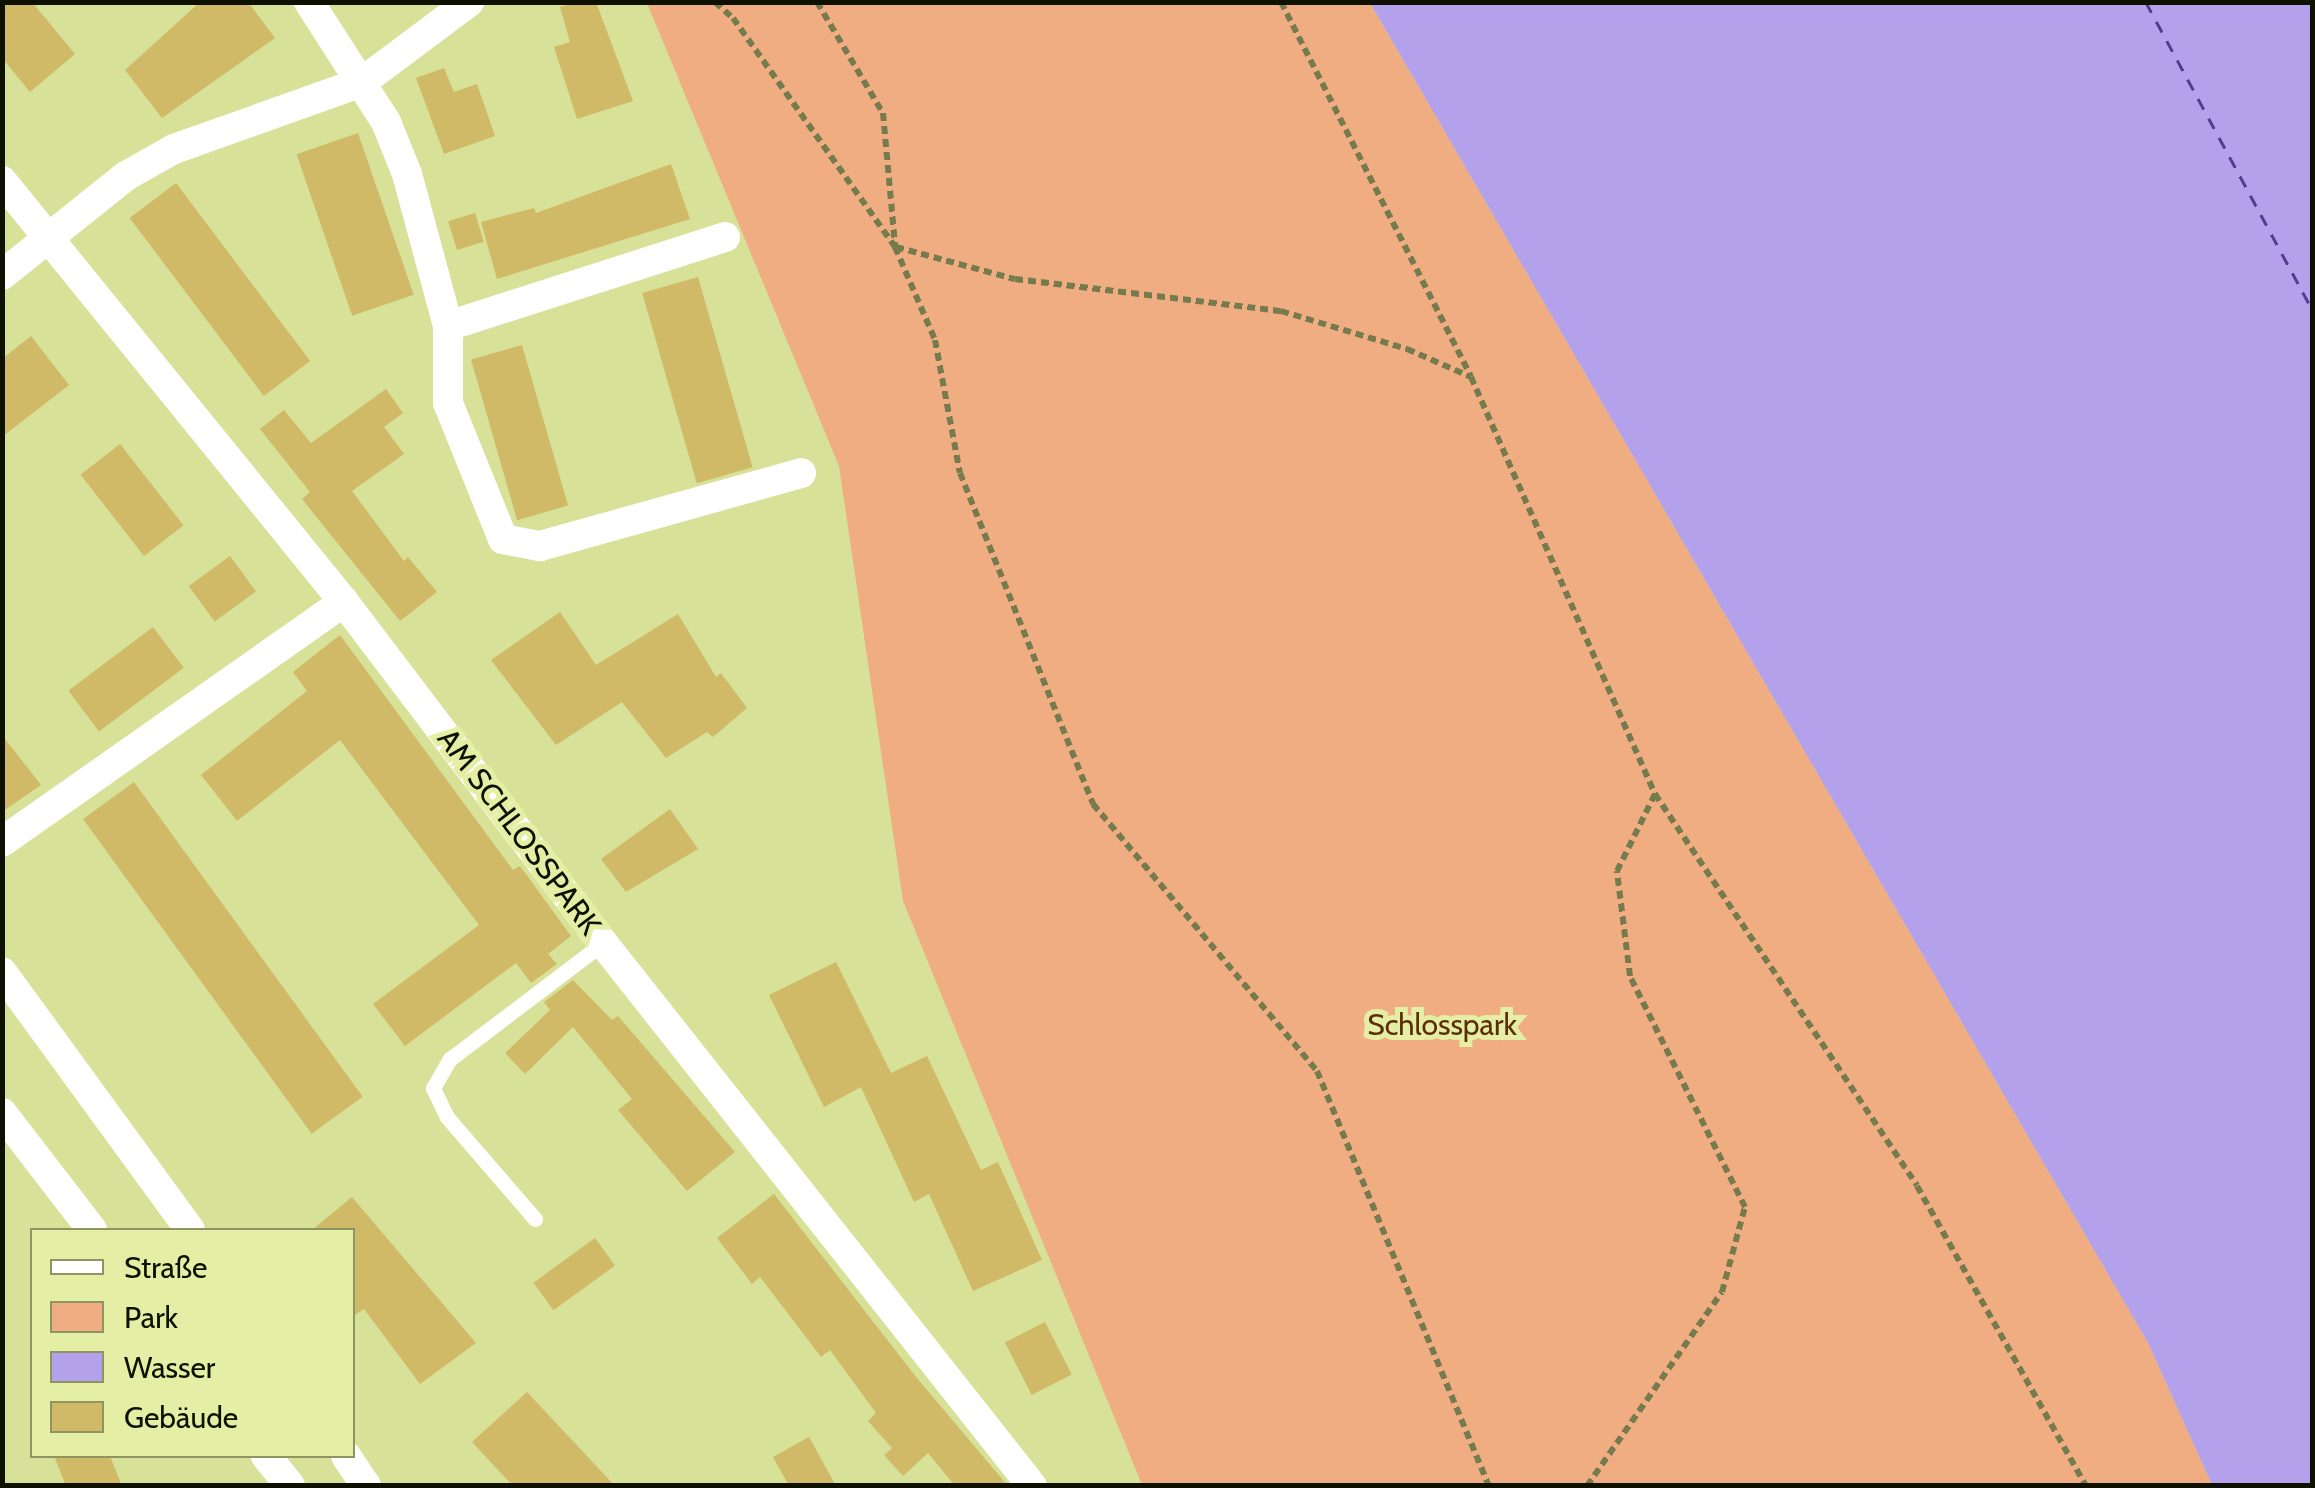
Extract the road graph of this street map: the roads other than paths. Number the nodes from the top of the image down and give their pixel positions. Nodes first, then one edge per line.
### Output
1 (309, 2) edge
2 (468, 2) edge
3 (362, 82) junction
4 (2, 182) edge
5 (50, 237) junction
6 (724, 237) dead end
7 (2, 274) edge
8 (448, 326) junction
9 (802, 473) dead end
10 (344, 602) junction
11 (2, 842) edge
12 (604, 943) junction
13 (2, 972) edge
14 (2, 1113) edge
15 (535, 1219) dead end
16 (90, 1228) edge
17 (189, 1228) edge
18 (268, 1458) edge
19 (347, 1458) edge
20 (290, 1486) edge
21 (366, 1486) edge
22 (1032, 1486) edge

1 - 3 street
2 - 3 street
3 - 5 street
3 - 8 street
4 - 5 street, AM SCHLOSSPARK
5 - 7 street
5 - 10 street, AM SCHLOSSPARK
6 - 8 street
8 - 9 street
10 - 11 street
10 - 12 street, AM SCHLOSSPARK
12 - 15 lane
12 - 22 street, AM SCHLOSSPARK
13 - 17 street
14 - 16 street
18 - 20 street
19 - 21 street

